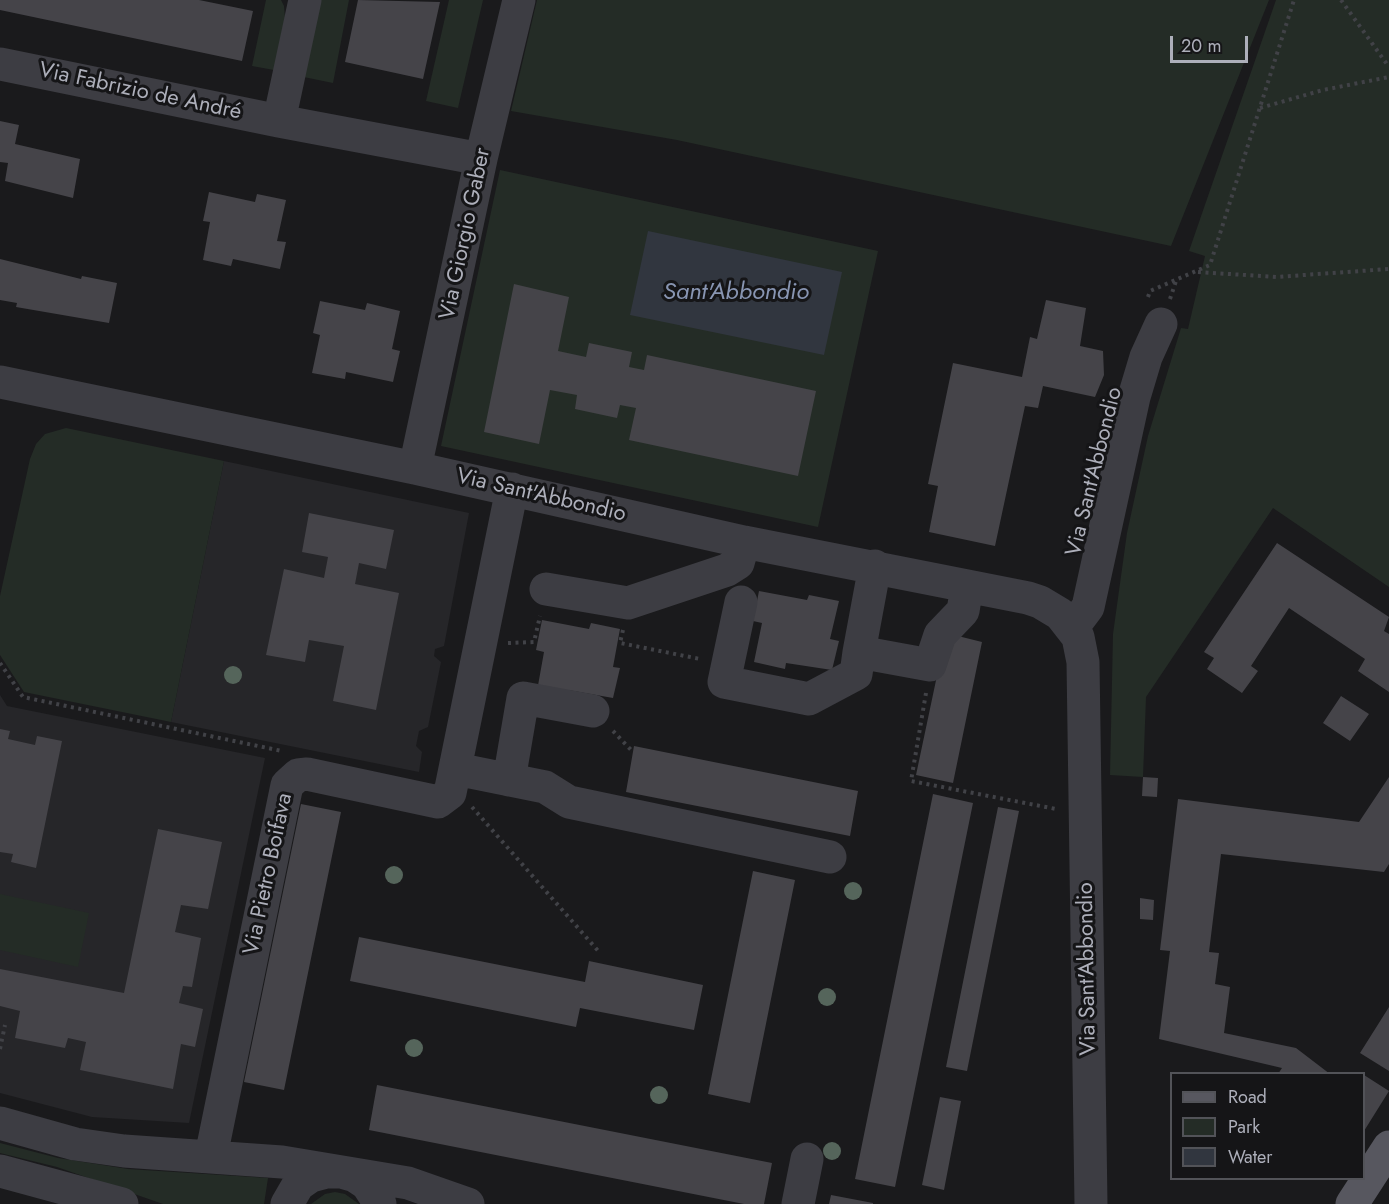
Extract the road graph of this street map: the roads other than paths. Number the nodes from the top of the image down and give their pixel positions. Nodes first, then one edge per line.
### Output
1 (305, 0) edge
2 (519, 0) edge
3 (0, 64) edge
4 (279, 121) junction
5 (481, 159) junction
6 (1154, 313) road end
7 (0, 382) edge
8 (415, 468) junction
9 (512, 489) junction
10 (744, 542) junction
11 (875, 566) junction
12 (967, 586) junction
13 (546, 589) road end
14 (741, 602) dead end
15 (1072, 627) junction
16 (860, 652) junction
17 (593, 711) dead end
18 (454, 777) junction
19 (509, 780) junction
20 (830, 857) dead end
21 (0, 1123) edge
22 (1389, 1147) edge
23 (211, 1156) junction
24 (807, 1159) dead end
25 (0, 1171) edge
26 (341, 1172) junction
27 (122, 1204) edge
28 (287, 1204) edge
29 (380, 1204) edge
30 (468, 1204) edge
31 (798, 1204) edge
32 (1091, 1204) edge
33 (1352, 1204) edge

1 - 4 street
2 - 5 street, Via Giorgio Gaber
3 - 4 street, Via Fabrizio de André
4 - 5 street, Via Fabrizio de André
5 - 8 street, Via Giorgio Gaber
6 - 15 street, Via Sant'Abbondio
7 - 8 street, Via Sant'Abbondio
8 - 9 street, Via Sant'Abbondio
9 - 10 street, Via Sant'Abbondio
9 - 18 street
10 - 11 street, Via Sant'Abbondio
10 - 13 street
11 - 12 street, Via Sant'Abbondio
11 - 16 street
12 - 15 street, Via Sant'Abbondio
12 - 16 street
14 - 16 street
15 - 32 street, Via Sant'Abbondio
17 - 19 street
18 - 19 street
18 - 23 street, Via Pietro Boifava
19 - 20 street
21 - 23 street
22 - 33 main road
23 - 26 street
24 - 31 street
25 - 27 street
26 - 28 street
26 - 29 street
26 - 30 street

